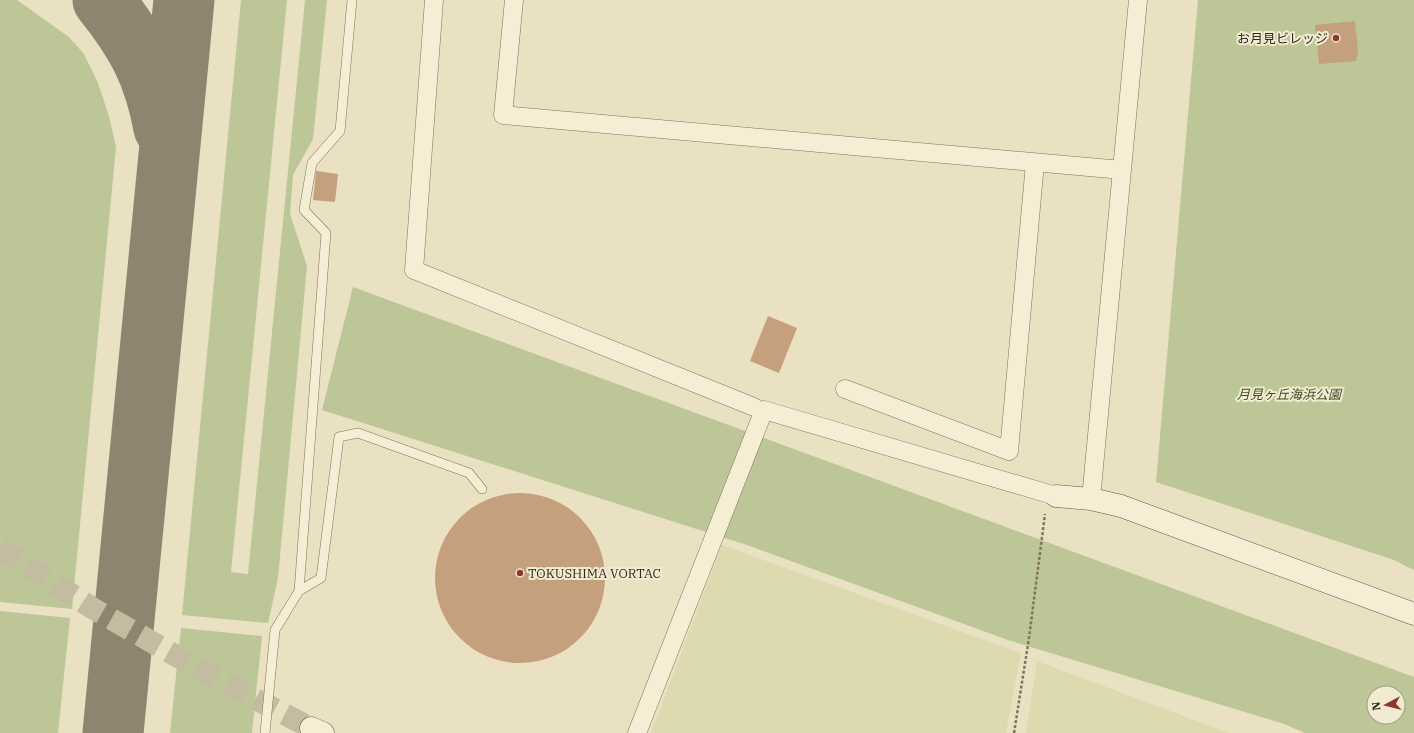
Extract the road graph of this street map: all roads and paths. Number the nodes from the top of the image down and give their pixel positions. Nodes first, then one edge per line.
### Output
1 (352, 0) edge
2 (434, 0) edge
3 (514, 0) edge
4 (1138, 0) edge
5 (1035, 163) junction
6 (1122, 170) junction
7 (845, 389) dead end
8 (754, 407) dead end
9 (482, 489) dead end
10 (1091, 499) junction
11 (1051, 505) junction
12 (300, 591) junction
13 (1414, 614) edge
14 (265, 733) edge
15 (637, 733) edge
16 (1014, 733) edge

1 - 12 lane
2 - 8 street
3 - 5 street
4 - 6 street
5 - 6 street
5 - 7 street
6 - 10 street
9 - 12 lane
10 - 11 street
10 - 13 street
11 - 15 street
11 - 16 path
12 - 14 lane

